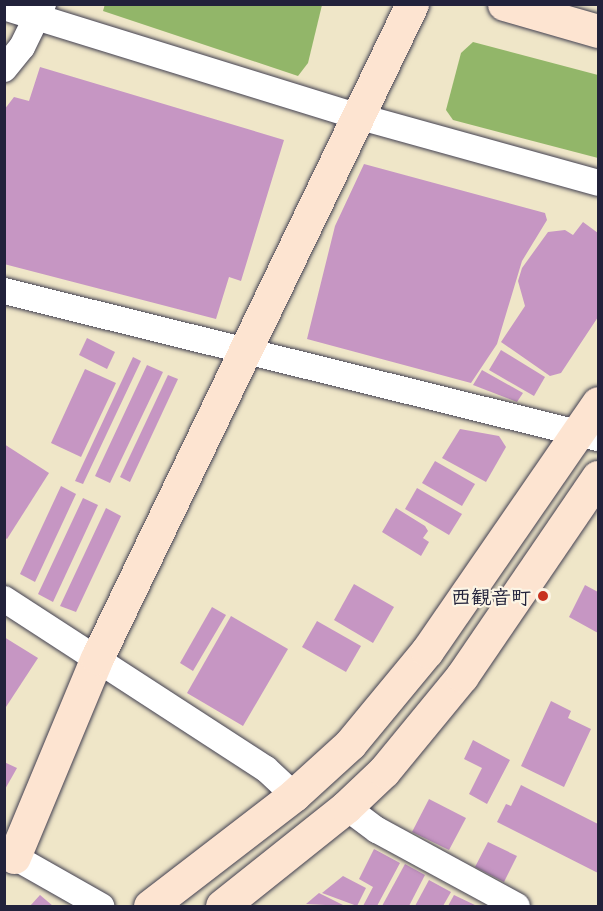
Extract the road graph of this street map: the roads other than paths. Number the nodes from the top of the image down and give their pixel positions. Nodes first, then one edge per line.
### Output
1 (412, 4) edge
2 (504, 4) edge
3 (4, 7) edge
4 (41, 12) edge
5 (598, 31) edge
6 (4, 69) edge
7 (357, 116) junction
8 (598, 183) edge
9 (4, 291) edge
10 (244, 351) junction
11 (598, 404) edge
12 (589, 435) edge
13 (598, 477) edge
14 (4, 599) edge
15 (97, 658) junction
16 (294, 795) junction
17 (346, 807) junction
18 (8, 861) edge
19 (101, 906) edge
20 (150, 906) edge
21 (222, 906) edge
22 (517, 906) edge

1 - 7 street
2 - 5 street
3 - 4 street
4 - 6 street
4 - 7 street
7 - 8 street
7 - 10 street
9 - 10 street
10 - 12 street
10 - 15 street
11 - 12 street
12 - 16 street
13 - 17 street
14 - 15 street
15 - 16 street
15 - 18 street
16 - 20 street
17 - 21 street
17 - 22 street
18 - 19 street

